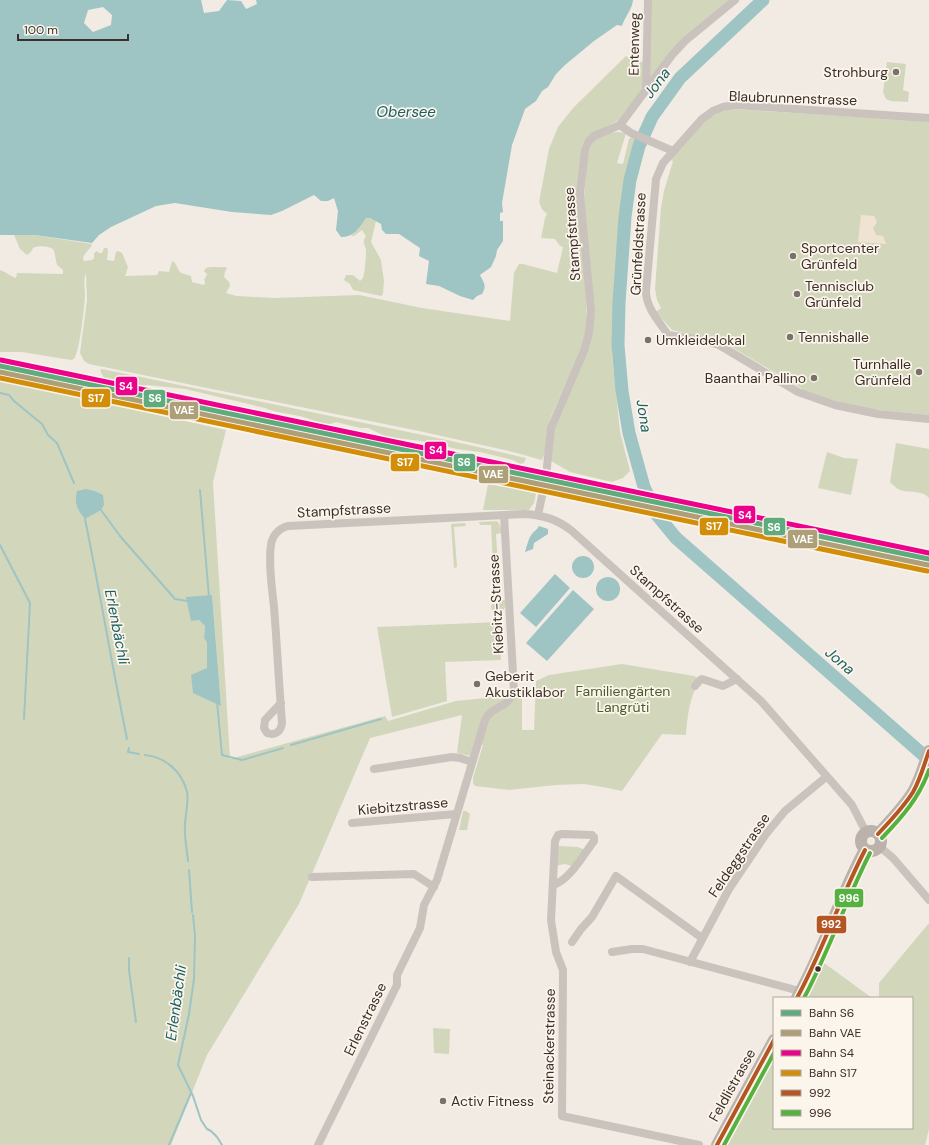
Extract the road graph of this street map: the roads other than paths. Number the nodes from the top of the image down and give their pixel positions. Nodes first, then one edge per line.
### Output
1 (648, 0) edge
2 (735, 0) edge
3 (646, 90) junction
4 (929, 118) edge
5 (620, 125) junction
6 (673, 151) junction
7 (929, 419) edge
8 (504, 515) junction
9 (538, 515) junction
10 (737, 679) junction
11 (696, 686) dead end
12 (514, 691) joint
13 (281, 703) dead end
14 (929, 751) edge
15 (472, 762) junction
16 (374, 768) dead end
17 (826, 777) junction
18 (456, 814) junction
19 (352, 823) dead end
20 (872, 833) junction
21 (880, 847) junction
22 (865, 850) junction
23 (312, 877) dead end
24 (553, 884) junction
25 (434, 887) junction
26 (929, 900) edge
27 (426, 901) joint
28 (702, 938) junction
29 (572, 942) dead end
30 (612, 952) dead end
31 (690, 962) junction
32 (799, 995) edge
33 (773, 1042) edge
34 (318, 1145) edge
35 (699, 1145) edge
36 (716, 1145) edge

1 - 3 street, Entenweg
2 - 3 street
3 - 5 street
4 - 6 street, Blaubrunnenstrasse
5 - 6 street
5 - 9 street, Stampfstrasse
6 - 7 street, Grünfeldstrasse
8 - 9 street, Stampfstrasse
8 - 12 street, Kiebitz-Strasse
8 - 13 street, Stampfstrasse
9 - 10 street, Stampfstrasse
10 - 11 street
10 - 17 street, Stampfstrasse
12 - 15 street, Kiebitzstrasse
14 - 20 street
15 - 16 street
15 - 18 street, Kiebitzstrasse
17 - 20 street, Stampfstrasse
17 - 28 street, Feldeggstrasse
18 - 19 street, Kiebitzstrasse
18 - 25 street, Kiebitzstrasse
20 - 21 street
20 - 22 street
21 - 22 street
21 - 26 street
22 - 32 street
23 - 25 street
24 - 24 street, Steinackerstrasse
24 - 35 street, Steinackerstrasse
25 - 27 street, Kiebitzstrasse
27 - 34 street, Erlenstrasse
28 - 29 street
28 - 31 street, Feldeggstrasse
30 - 31 street
31 - 32 street
33 - 36 street, Feldlistrasse

